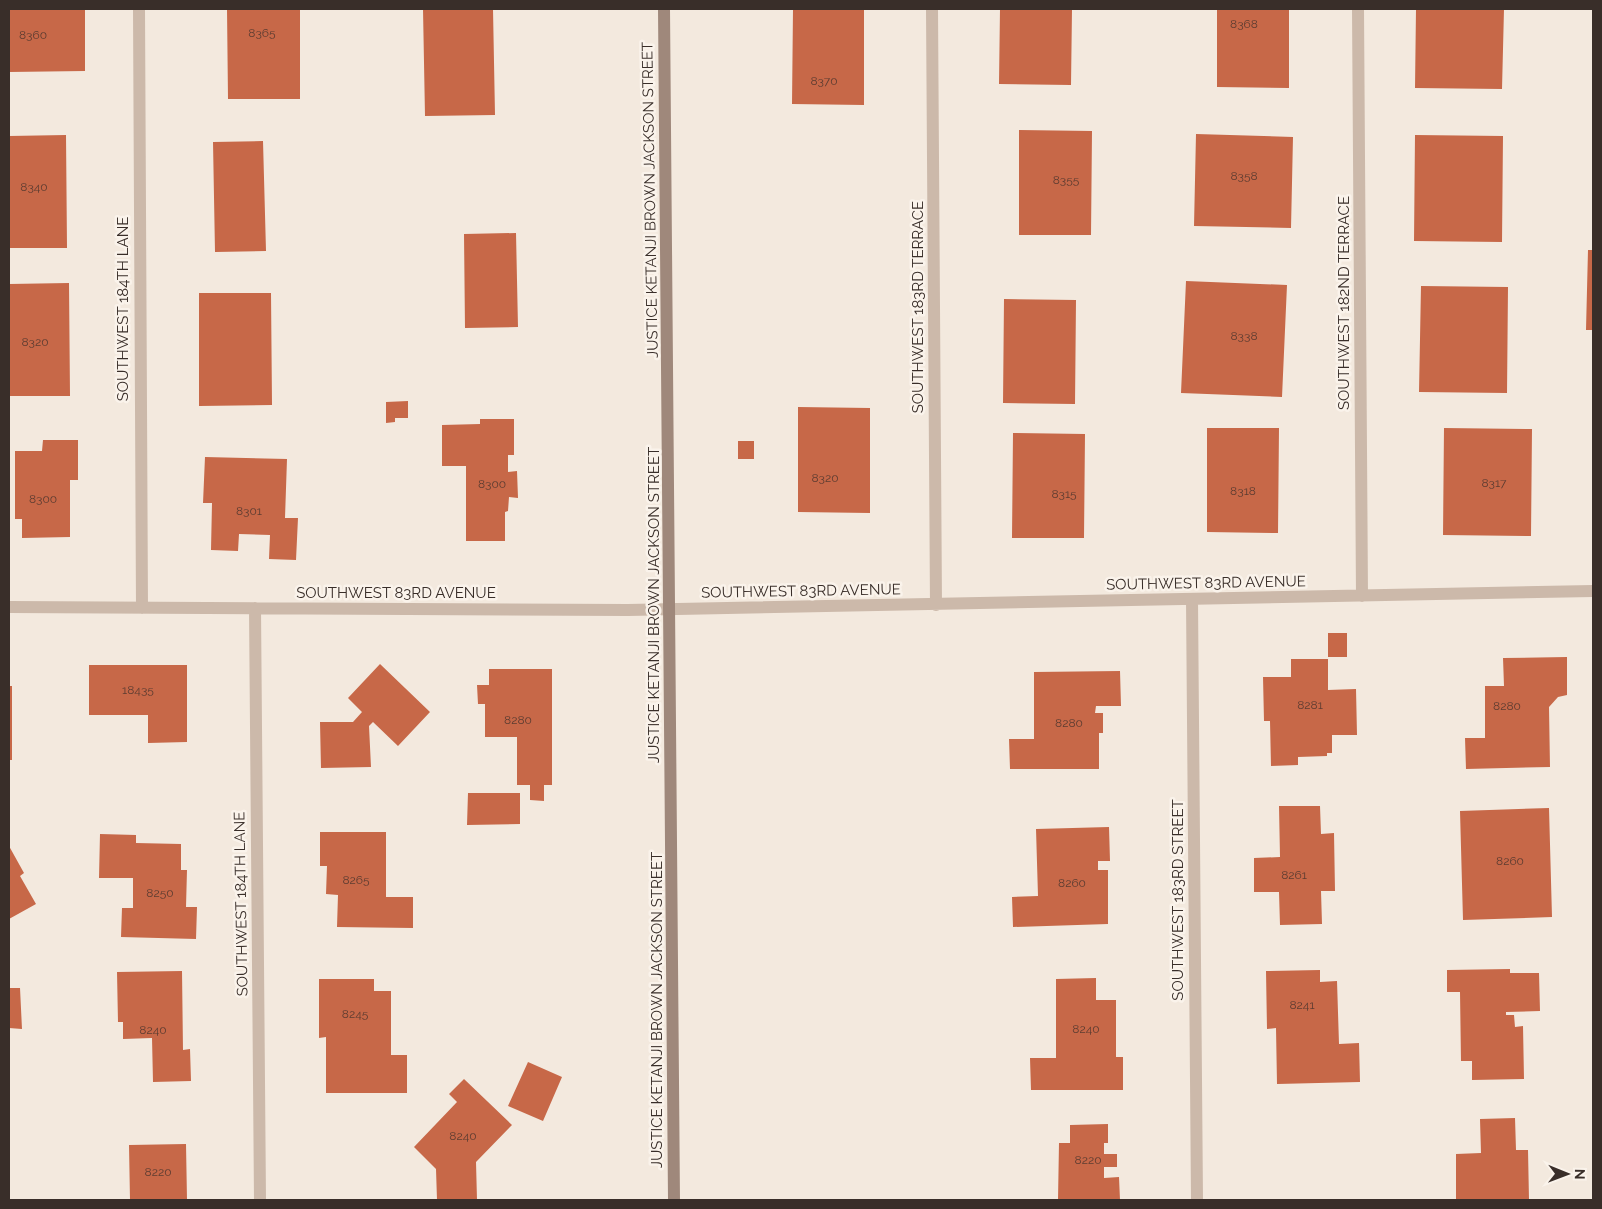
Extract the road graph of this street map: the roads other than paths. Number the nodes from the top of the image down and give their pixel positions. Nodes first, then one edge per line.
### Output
1 (139, 9) edge
2 (664, 9) edge
3 (932, 9) edge
4 (1358, 9) edge
5 (1593, 591) edge
6 (1362, 596) junction
7 (1192, 600) junction
8 (936, 605) junction
9 (9, 607) edge
10 (142, 608) junction
11 (255, 608) junction
12 (671, 609) junction
13 (260, 1200) edge
14 (674, 1200) edge
15 (1197, 1200) edge

1 - 10 street, SOUTHWEST 184TH LANE
2 - 12 main road, JUSTICE KETANJI BROWN JACKSON STREET
3 - 8 street, SOUTHWEST 183RD TERRACE
4 - 6 street, SOUTHWEST 182ND TERRACE
5 - 6 street, SOUTHWEST 83RD AVENUE
6 - 7 street, SOUTHWEST 83RD AVENUE
7 - 8 street, SOUTHWEST 83RD AVENUE
7 - 15 street, SOUTHWEST 183RD STREET
8 - 12 street, SOUTHWEST 83RD AVENUE
9 - 10 street, SOUTHWEST 83RD AVENUE
10 - 11 street, SOUTHWEST 83RD AVENUE
11 - 12 street, SOUTHWEST 83RD AVENUE
11 - 13 street, SOUTHWEST 184TH LANE
12 - 14 main road, JUSTICE KETANJI BROWN JACKSON STREET

